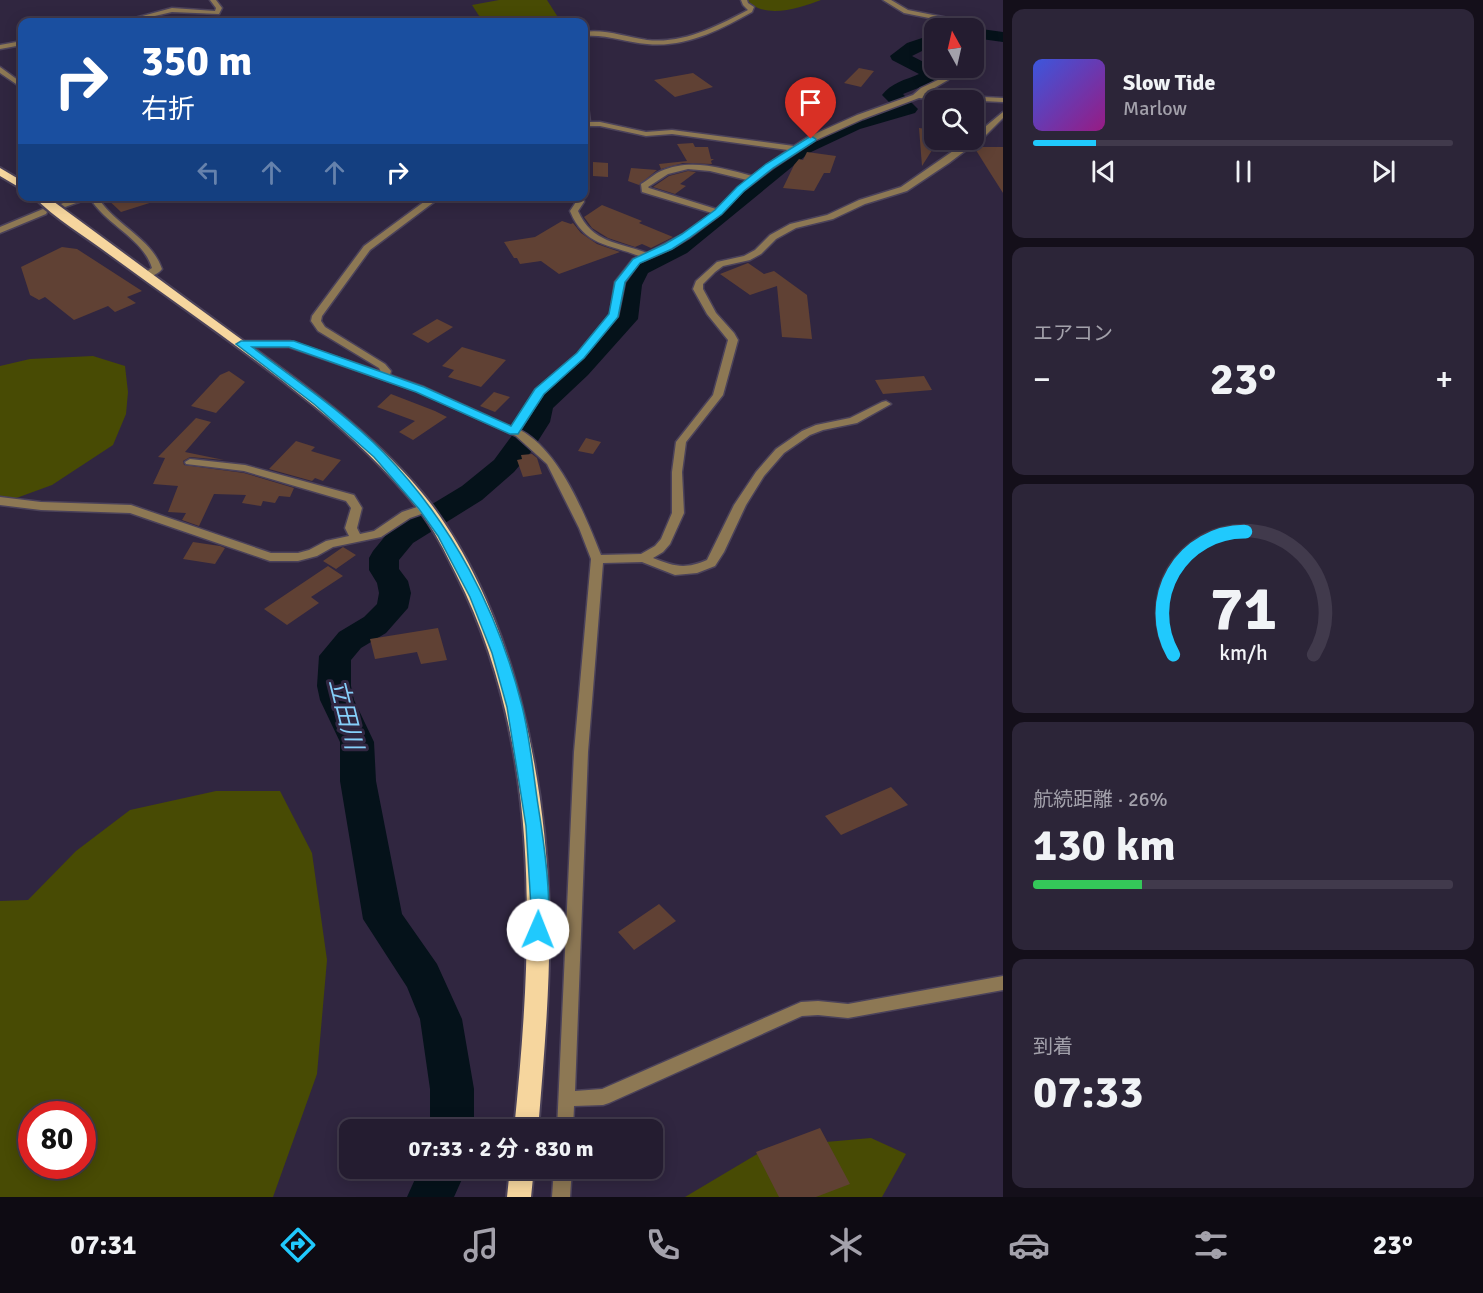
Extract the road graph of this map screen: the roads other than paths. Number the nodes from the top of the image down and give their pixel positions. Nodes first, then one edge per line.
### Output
1 (213, 0) edge
2 (744, 0) edge
3 (886, 0) edge
4 (139, 18) edge
5 (940, 18) edge
6 (588, 34) edge
7 (18, 44) edge
8 (0, 47) edge
9 (0, 69) edge
10 (944, 78) edge
11 (18, 83) edge
12 (917, 96) junction
13 (1003, 100) edge
14 (1003, 114) edge
15 (588, 124) edge
16 (796, 148) junction
17 (0, 171) edge
18 (753, 179) junction
19 (18, 183) edge
20 (75, 201) edge
21 (95, 201) edge
22 (431, 201) edge
23 (580, 201) edge
24 (41, 204) edge
25 (65, 204) dead end
26 (718, 212) junction
27 (0, 230) edge
28 (646, 256) junction
29 (147, 275) junction
30 (241, 344) junction
31 (384, 377) junction
32 (886, 404) dead end
33 (514, 432) junction
34 (190, 462) dead end
35 (0, 501) edge
36 (426, 508) junction
37 (356, 538) junction
38 (643, 558) junction
39 (597, 559) junction
40 (1003, 983) edge
41 (566, 1099) junction
42 (527, 1119) edge
43 (565, 1119) edge
44 (521, 1179) edge
45 (562, 1179) edge
46 (519, 1197) edge
47 (561, 1197) edge

1 - 4 street
2 - 6 street
3 - 5 street
7 - 8 street
9 - 11 street
10 - 12 street
12 - 13 street
12 - 16 street
14 - 38 street
15 - 16 street
16 - 18 street
17 - 19 highway
18 - 26 street
18 - 26 street
20 - 25 street
21 - 29 street
22 - 31 street
23 - 28 street
24 - 27 street
24 - 29 highway
26 - 28 street
28 - 33 street
29 - 30 highway
30 - 31 street
30 - 36 highway
31 - 33 street
32 - 38 street
33 - 39 street
34 - 37 street
35 - 37 street
36 - 37 street
36 - 42 highway
38 - 39 street
39 - 41 street
40 - 41 street
41 - 43 street
44 - 46 highway
45 - 47 street

